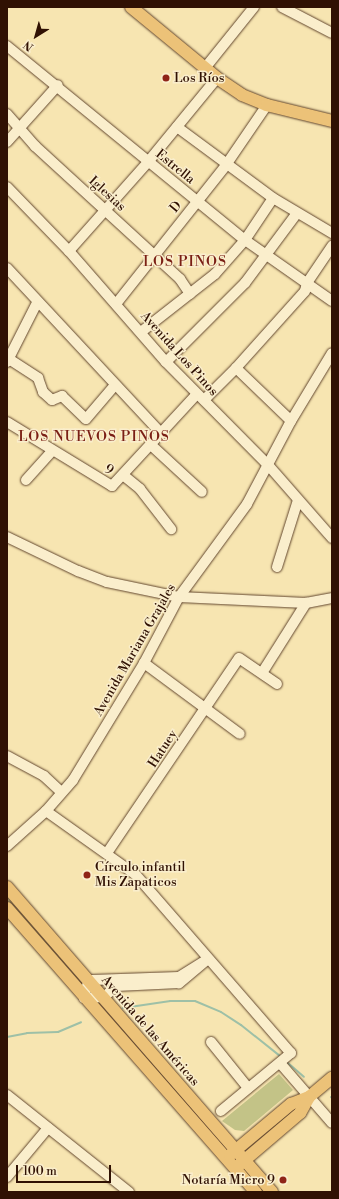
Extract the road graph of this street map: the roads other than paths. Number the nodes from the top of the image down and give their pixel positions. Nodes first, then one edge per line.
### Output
1 (131, 7) edge
2 (141, 7) edge
3 (254, 7) edge
4 (282, 7) edge
5 (332, 33) edge
6 (168, 34) junction
7 (7, 46) edge
8 (209, 63) junction
9 (217, 78) junction
10 (58, 85) junction
11 (267, 105) junction
12 (7, 114) edge
13 (332, 114) edge
14 (332, 121) edge
15 (177, 127) junction
16 (20, 129) junction
17 (7, 142) edge
18 (148, 162) junction
19 (226, 165) junction
20 (7, 187) edge
21 (273, 198) junction
22 (197, 202) junction
23 (104, 209) junction
24 (298, 212) junction
25 (332, 233) edge
26 (245, 240) junction
27 (332, 246) edge
28 (69, 251) junction
29 (154, 254) junction
30 (266, 257) junction
31 (7, 268) edge
32 (307, 283) junction
33 (190, 294) junction
34 (38, 301) junction
35 (332, 301) edge
36 (116, 304) junction
37 (141, 332) junction
38 (332, 353) edge
39 (8, 361) edge
40 (166, 362) junction
41 (236, 368) junction
42 (116, 385) junction
43 (200, 397) junction
44 (291, 421) junction
45 (7, 422) edge
46 (161, 433) junction
47 (151, 445) junction
48 (51, 452) junction
49 (269, 466) junction
50 (123, 476) junction
51 (26, 480) dead end
52 (202, 492) dead end
53 (298, 500) junction
54 (171, 529) dead end
55 (7, 537) edge
56 (332, 538) edge
57 (277, 567) dead end
58 (179, 597) junction
59 (332, 598) edge
60 (306, 603) junction
61 (144, 663) junction
62 (262, 673) junction
63 (277, 684) dead end
64 (206, 707) junction
65 (240, 734) dead end
66 (7, 756) edge
67 (61, 792) junction
68 (46, 811) junction
69 (7, 846) edge
70 (107, 853) junction
71 (7, 887) edge
72 (7, 908) edge
73 (208, 959) junction
74 (88, 982) junction
75 (102, 997) junction
76 (84, 998) junction
77 (211, 1042) dead end
78 (280, 1064) junction
79 (332, 1078) edge
80 (248, 1088) junction
81 (7, 1095) edge
82 (309, 1097) junction
83 (221, 1111) dead end
84 (332, 1123) edge
85 (48, 1128) junction
86 (231, 1154) junction
87 (245, 1160) junction
88 (235, 1168) junction
89 (7, 1177) edge
90 (129, 1192) edge
91 (256, 1192) edge
92 (272, 1192) edge

1 - 6 main road
2 - 6 main road
3 - 8 street
4 - 5 street
6 - 8 main road
6 - 9 main road
7 - 10 street, Estrella
8 - 13 main road
9 - 11 main road
9 - 15 street
10 - 16 street
10 - 18 street, Estrella
11 - 14 main road
11 - 19 street, D
12 - 16 street, Iglesias
15 - 18 street
15 - 19 street
16 - 17 street
16 - 23 street, Iglesias
18 - 22 street, Estrella
18 - 23 street
19 - 21 street
19 - 22 street, D
20 - 28 street, Avenida Los Pinos
21 - 24 street
21 - 26 street
22 - 26 street, Estrella
22 - 29 street, D
23 - 28 street
23 - 29 street, Iglesias
24 - 25 street
24 - 30 street
26 - 30 street, Estrella
26 - 33 street
27 - 32 street, 9
28 - 36 street, Avenida Los Pinos
29 - 33 street, Iglesias
29 - 36 street, D
30 - 32 street, Estrella
30 - 40 street
31 - 34 street
32 - 35 street, Estrella
32 - 41 street, 9
33 - 37 street
34 - 39 street
34 - 42 street
36 - 37 street, Avenida Los Pinos
37 - 40 street, Avenida Los Pinos
38 - 44 street, Avenida Mariana Grajales
39 - 42 street
40 - 43 street, Avenida Los Pinos
41 - 43 street, 9
41 - 44 street
42 - 46 street
43 - 46 street, 9
43 - 49 street, Avenida Los Pinos
44 - 49 street, Avenida Mariana Grajales
45 - 48 street, 9
46 - 47 street, 9
47 - 50 street, 9
47 - 52 street
48 - 50 street, 9
48 - 51 street
49 - 53 street, Avenida Los Pinos
49 - 58 street, Avenida Mariana Grajales
50 - 54 street
53 - 56 street, Avenida Los Pinos
53 - 57 street
55 - 58 street
58 - 60 street
58 - 61 street, Avenida Mariana Grajales
59 - 60 street
60 - 62 street
61 - 64 street
61 - 67 street, Avenida Mariana Grajales
62 - 63 street
62 - 64 street, Hatuey
64 - 65 street
64 - 70 street, Hatuey
66 - 67 street
67 - 68 street, Avenida Mariana Grajales
68 - 69 street, Avenida Mariana Grajales
68 - 70 street
70 - 73 street
71 - 74 main road, Avenida de las Américas
72 - 76 main road, Avenida de las Américas
73 - 74 street
73 - 75 street
73 - 78 street
74 - 75 main road, Avenida de las Américas
74 - 76 street
75 - 76 street
75 - 86 main road, Avenida de las Américas
76 - 86 main road, Avenida de las Américas
77 - 80 street
78 - 80 street
78 - 82 street
79 - 82 main road
80 - 83 street
81 - 85 street
82 - 84 street
82 - 86 main road
82 - 87 main road
85 - 89 street
85 - 90 street
86 - 87 main road, Avenida de las Américas
86 - 88 main road, Avenida de las Américas
87 - 88 main road
87 - 92 main road, Avenida de las Américas
88 - 91 main road, Avenida de las Américas

